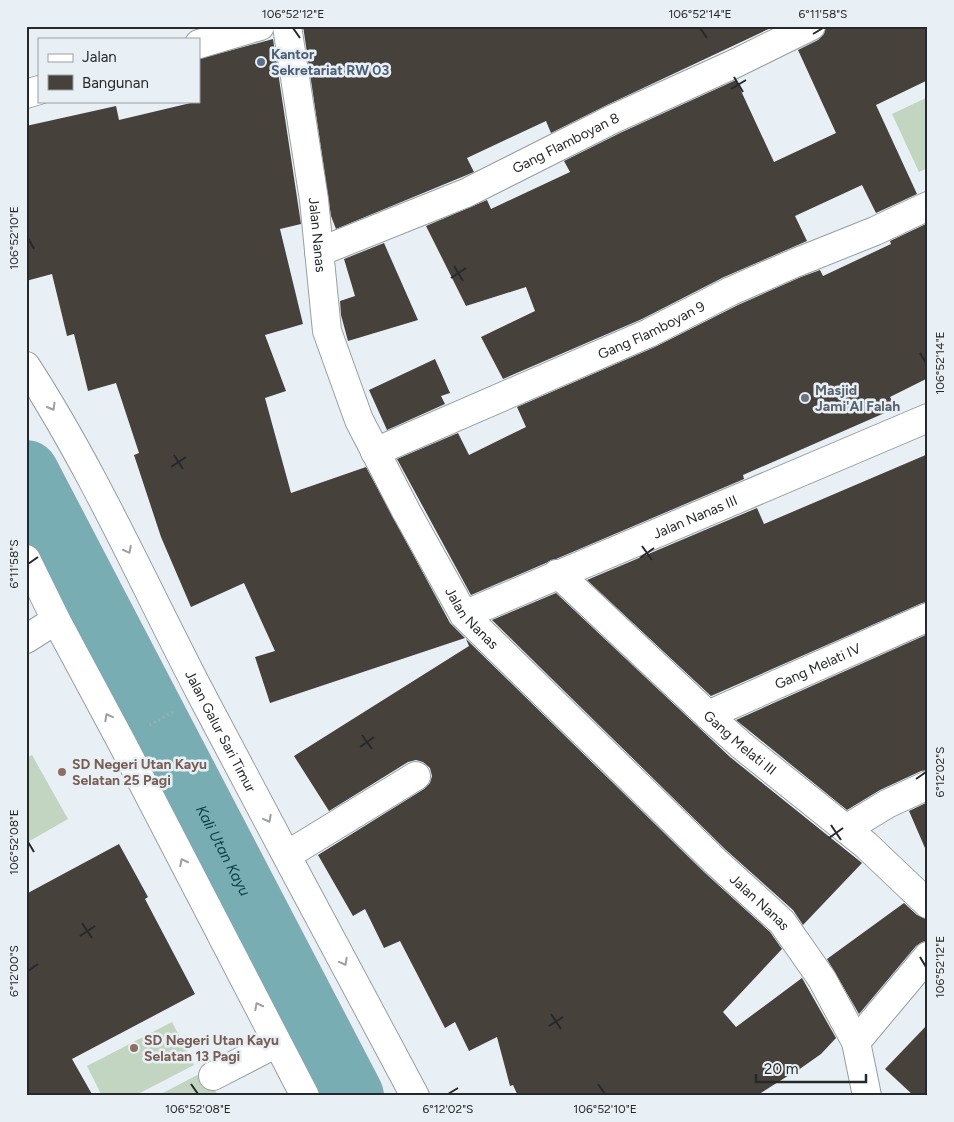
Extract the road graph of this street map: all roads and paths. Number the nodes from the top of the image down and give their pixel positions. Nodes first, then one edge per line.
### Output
1 (260, 26) edge
2 (287, 26) edge
3 (811, 26) edge
4 (200, 44) edge
5 (38, 90) edge
6 (26, 94) edge
7 (928, 206) edge
8 (318, 252) junction
9 (26, 366) edge
10 (928, 418) edge
11 (375, 452) junction
12 (26, 559) edge
13 (557, 574) junction
14 (464, 615) junction
15 (928, 617) edge
16 (56, 620) junction
17 (26, 639) edge
18 (179, 708) dead end
19 (708, 715) junction
20 (142, 730) dead end
21 (416, 776) dead end
22 (928, 785) edge
23 (846, 829) junction
24 (287, 855) junction
25 (928, 904) edge
26 (928, 956) edge
27 (856, 1042) junction
28 (277, 1043) junction
29 (214, 1076) dead end
30 (868, 1095) edge
31 (305, 1096) edge
32 (415, 1096) edge

1 - 4 street
2 - 8 street, Jalan Nanas
3 - 8 street, Gang Flamboyan 8
5 - 6 street
7 - 11 street, Gang Flamboyan 9
8 - 11 street, Jalan Nanas
9 -> 24 street, Jalan Galur Sari Timur
10 - 13 street, Jalan Nanas III
11 - 14 street, Jalan Nanas
12 - 16 street
13 - 14 street, Jalan Nanas III
13 - 19 street, Gang Melati III
14 - 27 street, Jalan Nanas
15 - 19 street, Gang Melati IV
16 - 17 street
28 -> 16 street
18 - 20 path
19 - 23 street, Gang Melati III
21 - 24 street
22 - 23 street
23 - 25 street, Gang Melati III
24 -> 32 street, Jalan Galur Sari Timur
26 - 27 street
27 - 30 street, Jalan Nanas
28 - 29 street
28 - 31 street

